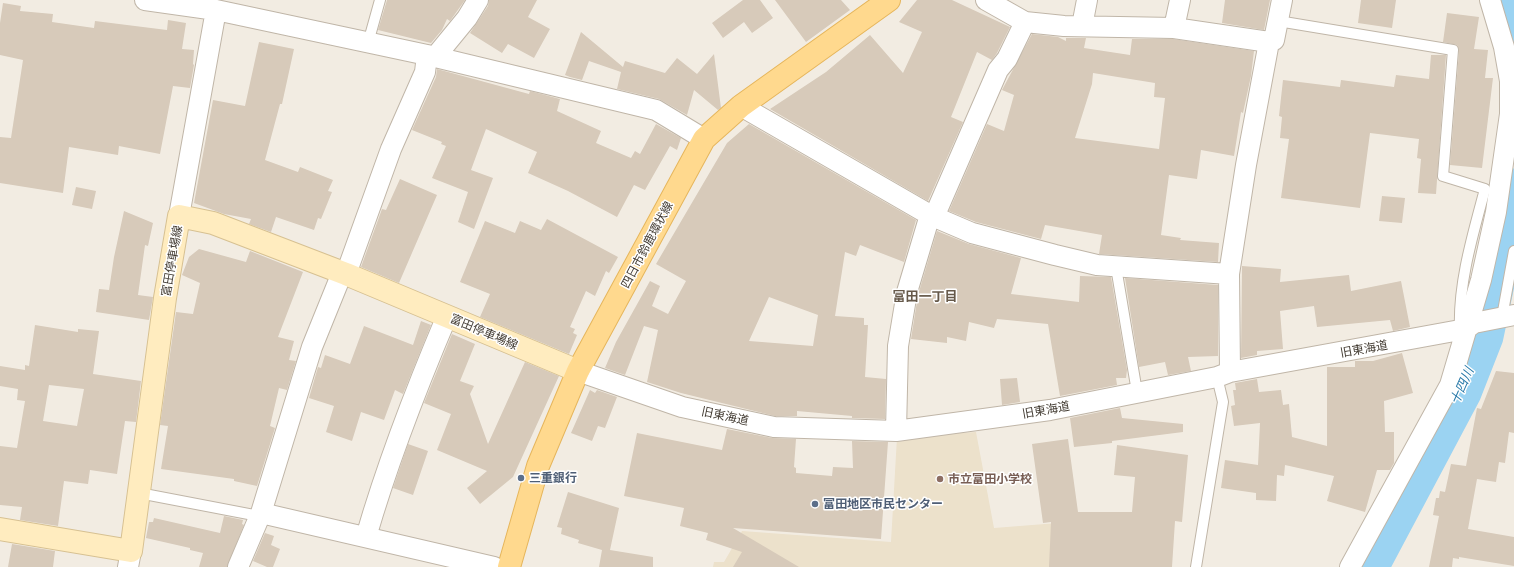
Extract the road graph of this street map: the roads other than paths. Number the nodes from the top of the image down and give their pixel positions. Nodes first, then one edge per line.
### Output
1 (380, 0) edge
2 (478, 0) edge
3 (889, 0) edge
4 (986, 0) edge
5 (1087, 0) edge
6 (1180, 0) edge
7 (1282, 0) edge
8 (1490, 0) edge
9 (158, 1) edge
10 (216, 10) junction
11 (1278, 21) junction
12 (1025, 22) junction
13 (1082, 26) junction
14 (1174, 28) junction
15 (1269, 42) junction
16 (368, 43) junction
17 (431, 56) junction
18 (741, 106) junction
19 (704, 139) junction
20 (179, 216) junction
21 (932, 216) junction
22 (1514, 252) edge
23 (1116, 266) junction
24 (344, 273) junction
25 (1229, 274) junction
26 (447, 316) junction
27 (1505, 317) edge
28 (1467, 327) junction
29 (578, 371) junction
30 (1224, 375) junction
31 (1137, 392) junction
32 (896, 431) junction
33 (139, 493) junction
34 (260, 515) junction
35 (0, 529) edge
36 (366, 537) junction
37 (130, 559) edge
38 (238, 567) edge
39 (494, 567) edge
40 (509, 567) edge
41 (1196, 567) edge
42 (1350, 567) edge

1 - 16 lane
2 - 17 street
3 - 18 main road, 四日市鈴鹿環状線
4 - 12 street
5 - 13 street
6 - 14 street
7 - 11 street
8 - 28 street
9 - 10 street
10 - 16 street
10 - 20 street
11 - 15 street
11 - 28 lane
12 - 13 street
12 - 21 street
13 - 14 street
14 - 15 street
15 - 25 street
16 - 17 street
17 - 19 street
17 - 24 street
18 - 19 main road, 四日市鈴鹿環状線
18 - 21 street
19 - 29 main road, 四日市鈴鹿環状線
20 - 24 main road, 富田停車場線
20 - 33 main road, 富田停車場線
21 - 23 street
21 - 32 street
22 - 27 lane
23 - 25 street
23 - 31 lane
24 - 26 main road, 富田停車場線
24 - 34 street
25 - 30 street
26 - 29 main road, 富田停車場線
26 - 36 street
27 - 28 street, 旧東海道
28 - 30 street, 旧東海道
28 - 42 street
29 - 32 street, 旧東海道
29 - 40 main road, 四日市鈴鹿環状線
30 - 31 street, 旧東海道
30 - 41 lane
31 - 32 street, 旧東海道
33 - 34 lane
33 - 37 main road, 富田停車場線
34 - 36 street
34 - 38 street
35 - 37 main road, 富田停車場線
36 - 39 street

